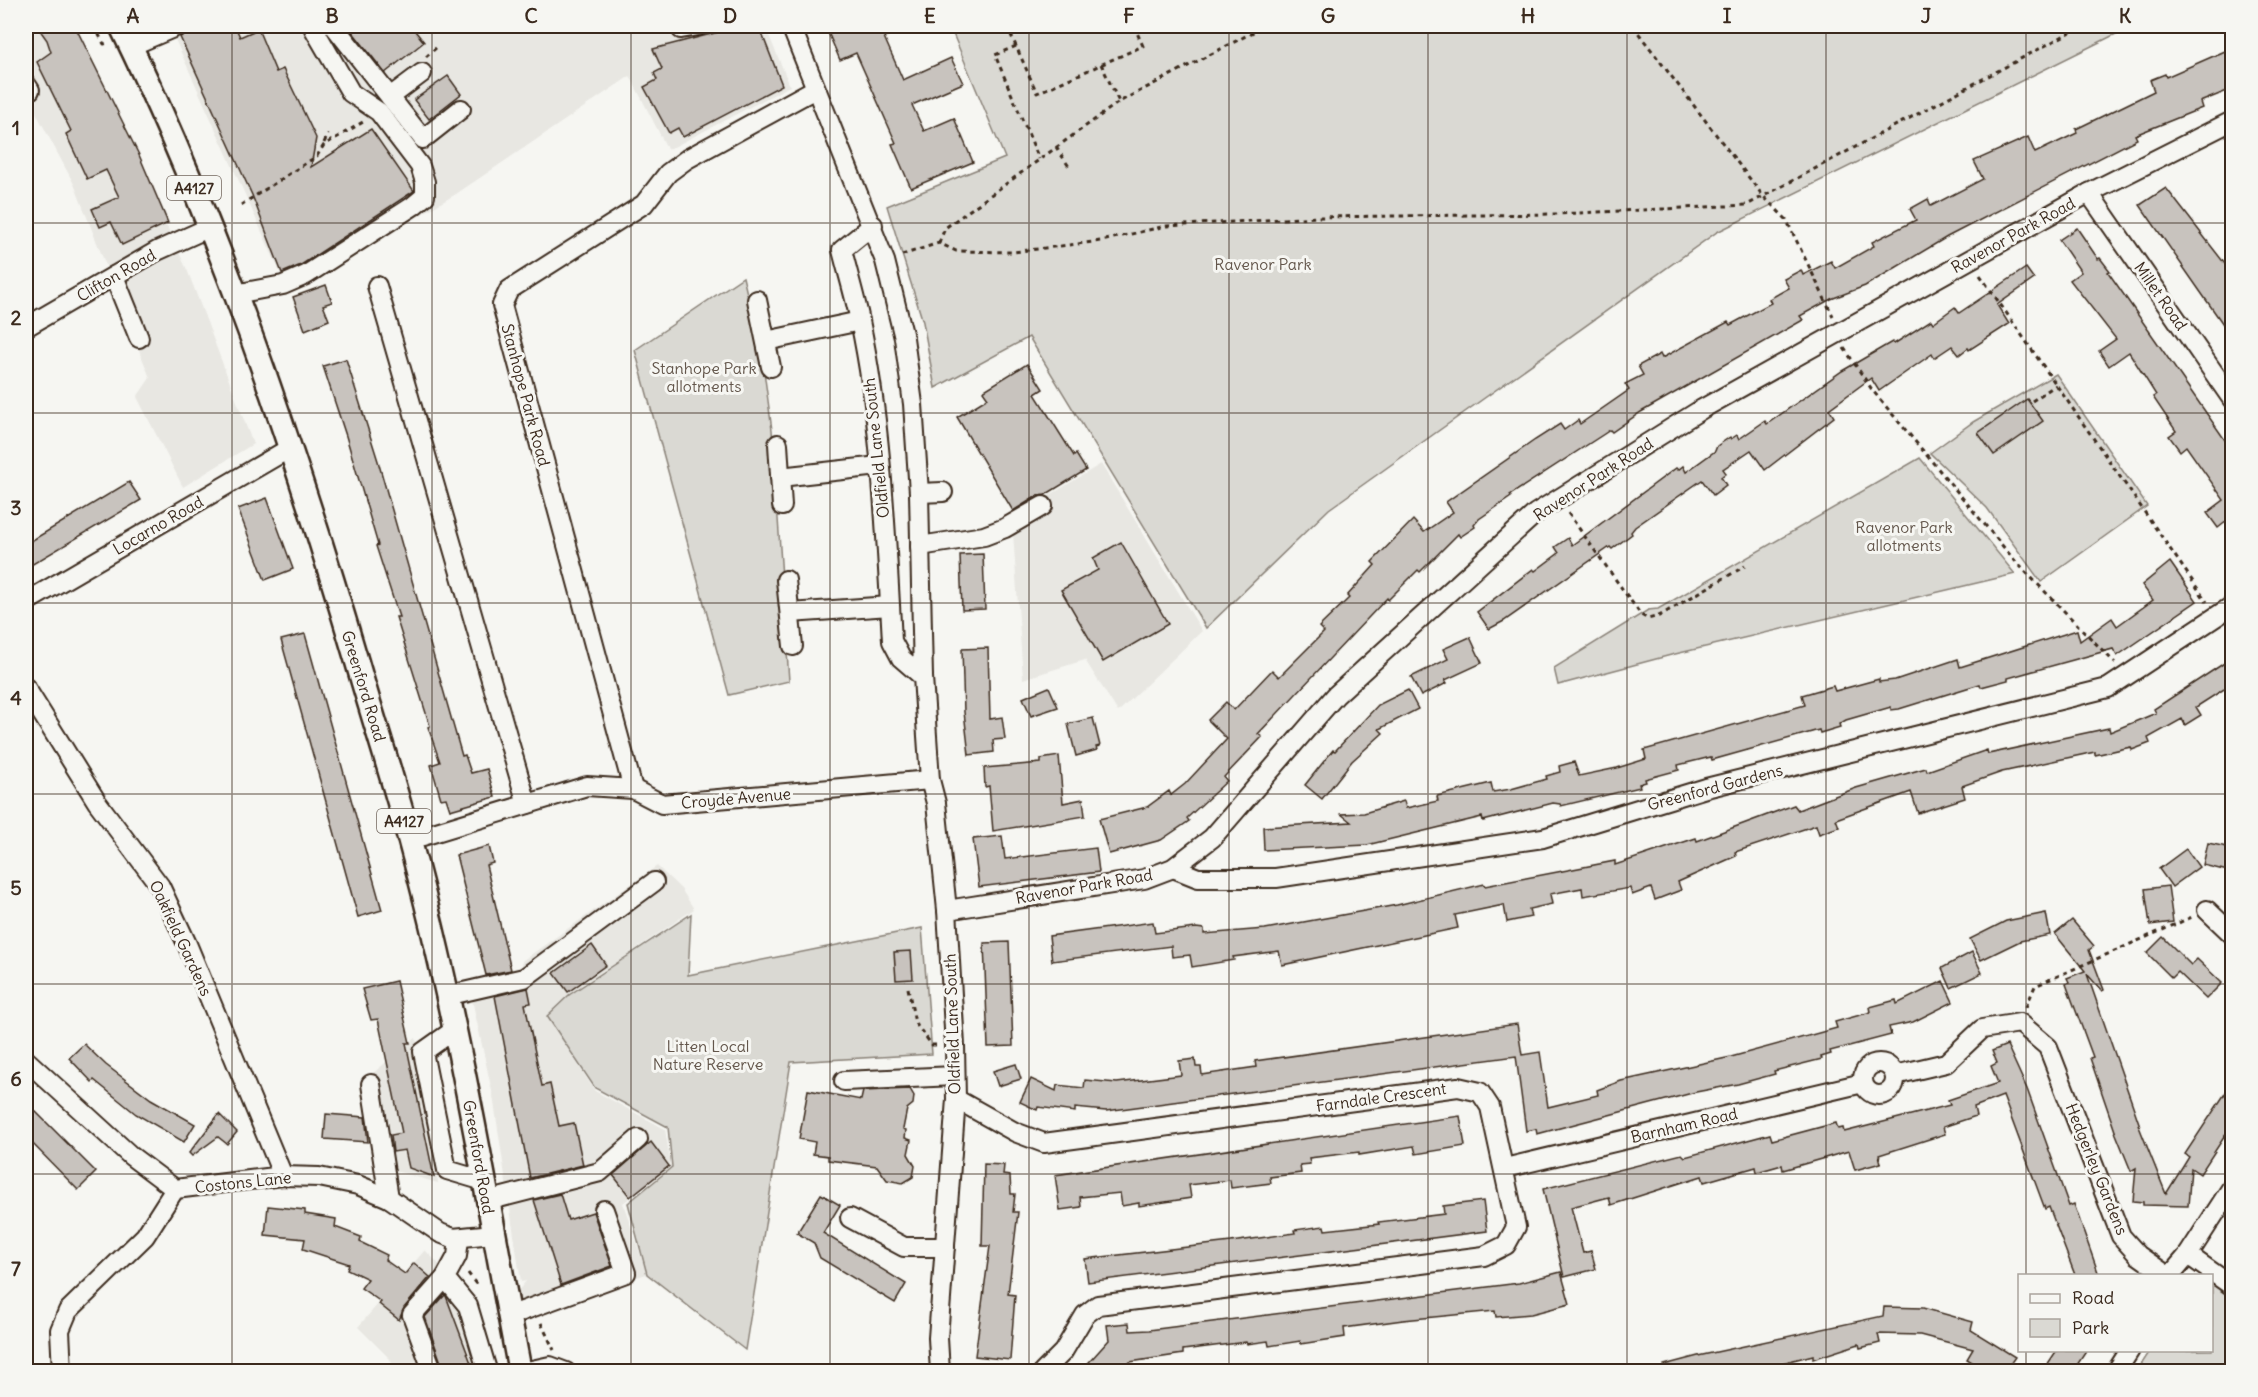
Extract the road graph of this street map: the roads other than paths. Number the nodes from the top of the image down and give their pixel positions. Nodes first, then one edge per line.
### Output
1 (122, 26) edge
2 (178, 26) edge
3 (334, 26) edge
4 (679, 26) edge
5 (698, 26) edge
6 (791, 26) edge
7 (317, 27) edge
8 (131, 46) junction
9 (422, 73) dead end
10 (815, 89) junction
11 (385, 104) junction
12 (461, 109) dead end
13 (2232, 121) edge
14 (2089, 193) junction
15 (873, 225) junction
16 (210, 227) junction
17 (114, 276) junction
18 (377, 286) dead end
19 (235, 294) junction
20 (758, 300) dead end
21 (860, 321) junction
22 (26, 327) edge
23 (139, 338) dead end
24 (766, 341) junction
25 (771, 367) dead end
26 (2232, 399) edge
27 (778, 444) dead end
28 (290, 448) junction
29 (879, 466) junction
30 (780, 477) junction
31 (943, 492) dead end
32 (919, 493) junction
33 (782, 506) dead end
34 (1043, 506) dead end
35 (920, 546) junction
36 (786, 580) dead end
37 (26, 602) edge
38 (890, 606) junction
39 (2232, 606) edge
40 (790, 614) junction
41 (793, 646) dead end
42 (923, 676) junction
43 (26, 688) edge
44 (930, 780) junction
45 (633, 789) junction
46 (527, 804) junction
47 (410, 840) junction
48 (1173, 868) junction
49 (654, 882) dead end
50 (947, 910) junction
51 (2207, 910) road end
52 (2232, 934) edge
53 (446, 996) junction
54 (2020, 1023) joint
55 (454, 1030) junction
56 (26, 1060) edge
57 (955, 1076) junction
58 (844, 1081) dead end
59 (371, 1084) dead end
60 (956, 1099) junction
61 (638, 1139) dead end
62 (1504, 1167) junction
63 (283, 1176) junction
64 (2232, 1187) edge
65 (175, 1189) junction
66 (486, 1191) junction
67 (388, 1198) junction
68 (604, 1210) dead end
69 (850, 1218) dead end
70 (493, 1234) junction
71 (458, 1247) junction
72 (945, 1247) junction
73 (2188, 1255) junction
74 (2167, 1274) edge
75 (2170, 1274) edge
76 (445, 1278) junction
77 (2232, 1286) edge
78 (509, 1316) junction
79 (2129, 1352) edge
80 (487, 1370) edge
81 (62, 1371) edge
82 (433, 1371) edge
83 (521, 1371) edge
84 (566, 1371) edge
85 (940, 1371) edge
86 (1043, 1371) edge
87 (2116, 1371) edge

1 - 8 main road, Greenford Road / A4127
2 - 8 street
3 - 11 street
4 - 5 street
6 - 10 street, Oldfield Lane South
7 - 11 street
8 - 16 main road, Greenford Road / A4127
9 - 11 street
10 - 15 street, Oldfield Lane South
10 - 45 street, Stanhope Park Road
11 - 12 street
11 - 19 street
13 - 14 street, Ravenor Park Road
14 - 26 street, Millet Road
14 - 48 street, Ravenor Park Road
15 - 21 street, Oldfield Lane South
15 - 32 street, Oldfield Lane South
16 - 17 street, Clifton Road
16 - 19 main road, Greenford Road / A4127
17 - 22 street, Clifton Road
17 - 23 street
18 - 46 street
19 - 28 main road, Greenford Road / A4127
20 - 24 street
21 - 24 street
21 - 29 street, Oldfield Lane South
24 - 25 street
27 - 30 street
28 - 37 street, Locarno Road
28 - 47 main road, Greenford Road / A4127
29 - 30 street
29 - 38 street, Oldfield Lane South
30 - 33 street
31 - 32 street
32 - 35 street, Oldfield Lane South
34 - 35 street
35 - 42 street, Oldfield Lane South
36 - 40 street
38 - 40 street
38 - 42 street, Oldfield Lane South
39 - 48 street, Greenford Gardens
40 - 41 street
42 - 44 street, Oldfield Lane South
43 - 63 street, Oakfield Gardens
44 - 45 street, Croyde Avenue
44 - 50 street, Oldfield Lane South
45 - 46 street, Croyde Avenue
46 - 47 street, Croyde Avenue
47 - 53 main road, Greenford Road / A4127
48 - 50 street, Ravenor Park Road
49 - 53 street
50 - 57 street, Oldfield Lane South
51 - 52 street
53 - 55 main road, Greenford Road / A4127
54 - 62 street, Barnham Road
54 - 74 street, Hedgerley Gardens
55 - 66 main road, Greenford Road / A4127
55 - 66 street
56 - 65 street, Costons Lane
57 - 58 street
57 - 60 street, Oldfield Lane South
59 - 67 street
60 - 62 street, Farndale Crescent
60 - 72 street, Oldfield Lane South
61 - 66 street
62 - 86 street, Farndale Crescent
63 - 65 street, Costons Lane
63 - 67 street, Costons Lane
64 - 73 street
65 - 81 street
66 - 70 main road, Greenford Road / A4127
67 - 71 street, Costons Lane
68 - 78 street
69 - 72 street
70 - 71 street
70 - 78 main road, Greenford Road / A4127
71 - 76 street
72 - 85 street, Oldfield Lane South
73 - 75 street
73 - 77 street
76 - 80 street
76 - 82 street
78 - 83 main road, Greenford Road / A4127
79 - 87 street
83 - 84 street

